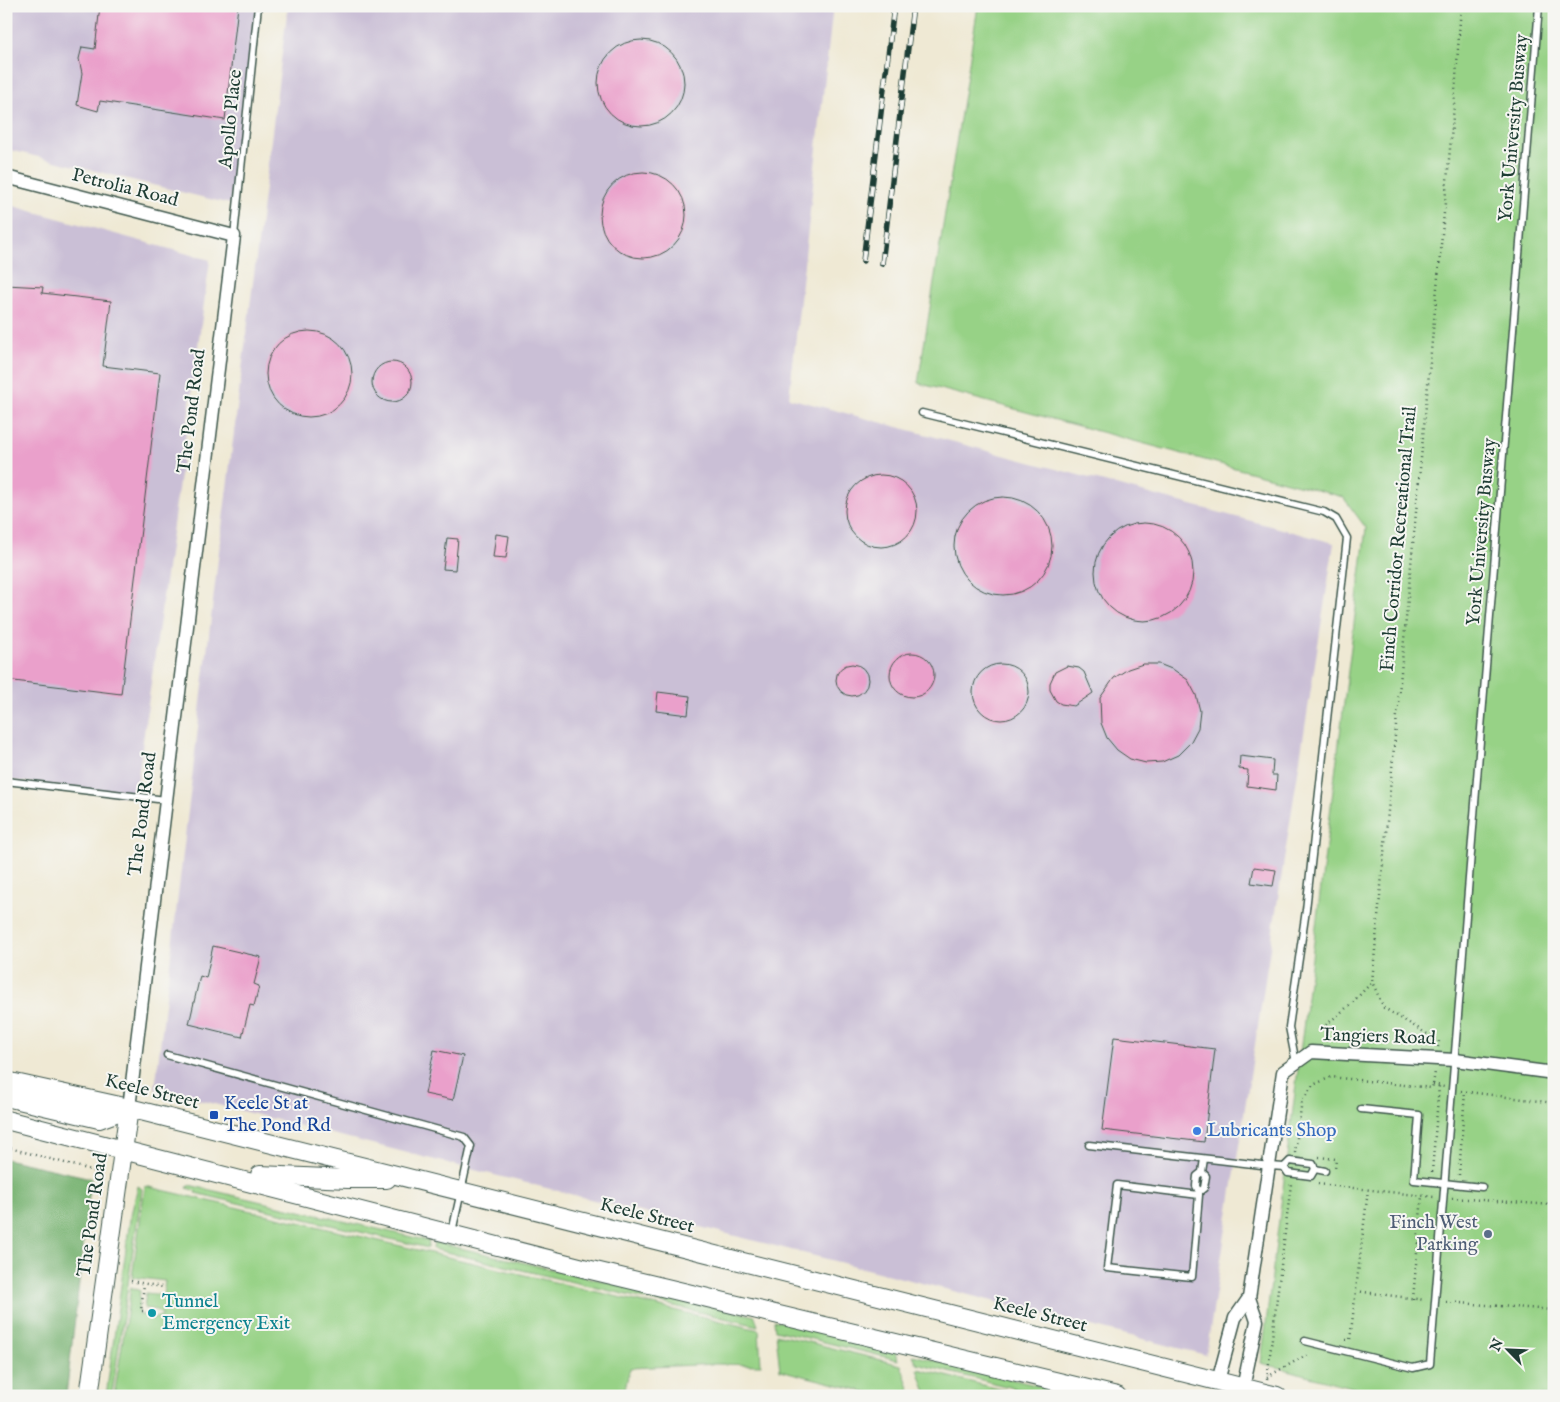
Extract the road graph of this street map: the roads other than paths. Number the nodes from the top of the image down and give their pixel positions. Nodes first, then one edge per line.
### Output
1 (258, 6) edge
2 (1539, 6) edge
3 (6, 177) edge
4 (234, 236) junction
5 (922, 413) dead end
6 (6, 781) edge
7 (166, 800) junction
8 (167, 1055) dead end
9 (1455, 1060) junction
10 (1296, 1063) junction
11 (1554, 1073) edge
12 (6, 1081) edge
13 (6, 1098) edge
14 (129, 1108) junction
15 (1360, 1109) dead end
16 (6, 1120) edge
17 (1089, 1146) dead end
18 (123, 1149) junction
19 (1204, 1159) junction
20 (1270, 1166) junction
21 (1284, 1167) junction
22 (1315, 1169) junction
23 (1325, 1171) dead end
24 (411, 1178) junction
25 (1446, 1184) junction
26 (1482, 1187) dead end
27 (462, 1191) junction
28 (1199, 1194) junction
29 (451, 1233) junction
30 (1249, 1298) junction
31 (1305, 1340) dead end
32 (1216, 1389) edge
33 (1242, 1392) edge
34 (89, 1396) edge
35 (1117, 1396) edge
36 (1277, 1396) edge

1 - 4 lane, Apollo Place
2 - 9 lane, York University Busway
3 - 4 street, Petrolia Road
4 - 7 street, The Pond Road
5 - 10 lane
6 - 7 lane
7 - 14 street, The Pond Road
8 - 27 lane
9 - 10 street, Tangiers Road
9 - 11 street, Tangiers Road
9 - 25 lane, York University Busway
10 - 20 street, Tangiers Road
12 - 14 main road, Keele Street
13 - 14 main road
14 - 18 main road, The Pond Road
14 - 24 main road, Keele Street
15 - 25 lane
16 - 18 main road
17 - 19 lane
18 - 24 main road
18 - 29 main road
18 - 34 main road, The Pond Road
19 - 20 lane
19 - 28 lane
20 - 21 lane
20 - 30 street, Tangiers Road
21 - 22 lane
21 - 22 lane
22 - 23 lane
24 - 27 main road, Keele Street
25 - 26 lane
25 - 31 lane, York University Busway
27 - 29 lane
27 - 32 main road, Keele Street
28 - 28 lane
29 - 35 main road
30 - 32 street, Tangiers Road
30 - 33 street, Tangiers Road
32 - 33 main road, Keele Street
33 - 36 main road, Keele Street

